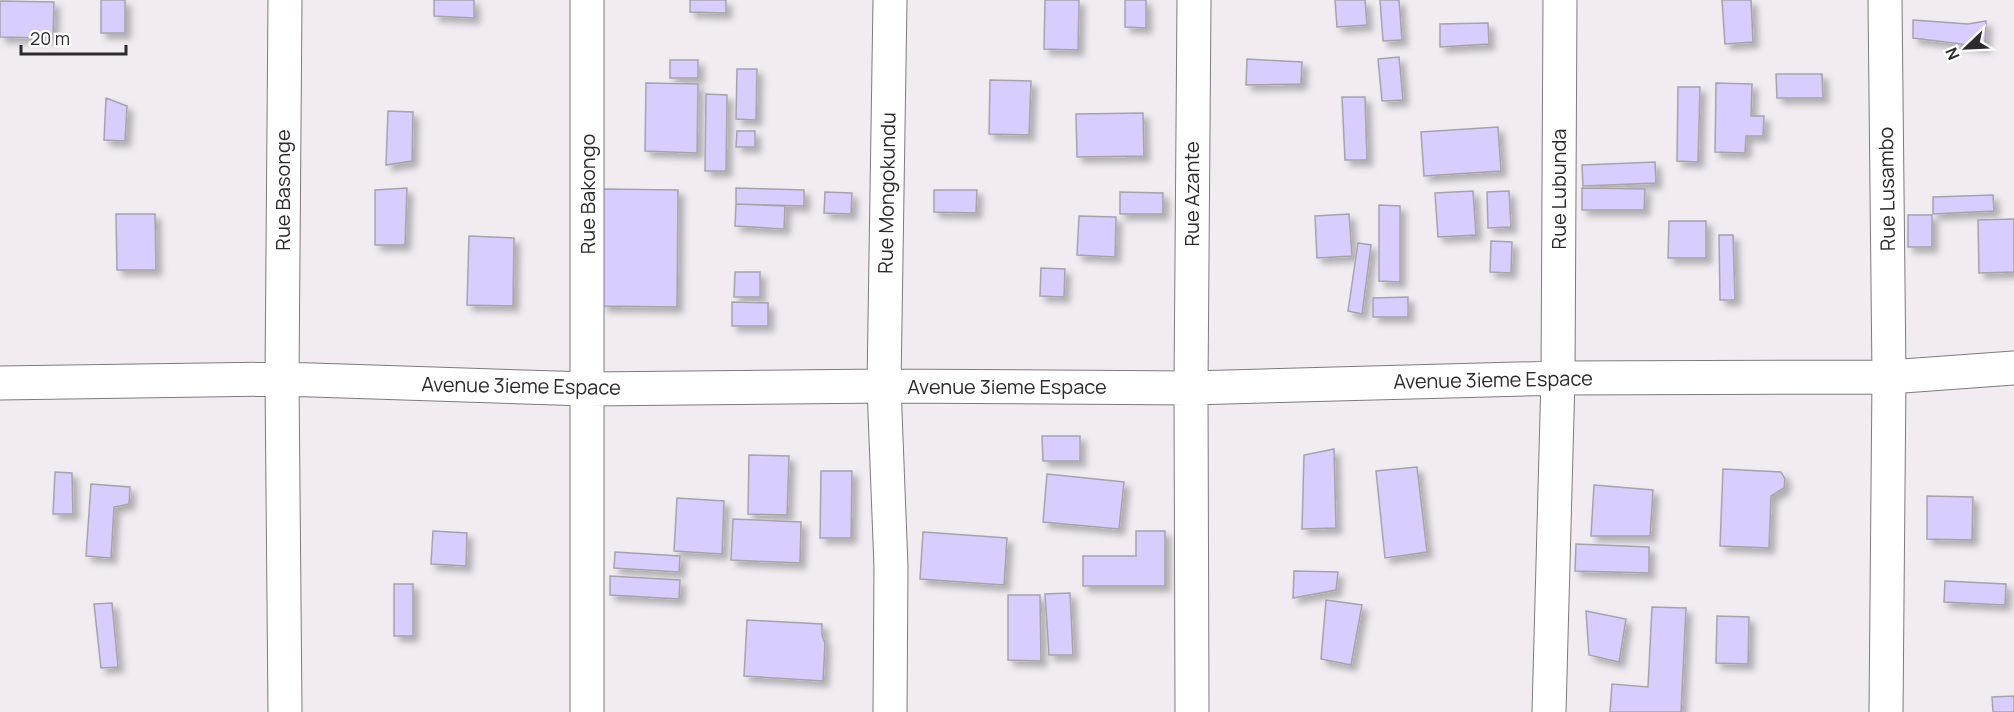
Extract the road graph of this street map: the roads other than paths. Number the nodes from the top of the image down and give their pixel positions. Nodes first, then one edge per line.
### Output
1 (285, 0) edge
2 (587, 0) edge
3 (890, 0) edge
4 (1194, 0) edge
5 (1560, 0) edge
6 (1885, 0) edge
7 (2014, 368) edge
8 (1889, 377) junction
9 (1558, 378) junction
10 (282, 380) junction
11 (0, 383) edge
12 (884, 386) junction
13 (588, 388) junction
14 (1191, 388) junction
15 (285, 712) edge
16 (587, 712) edge
17 (890, 712) edge
18 (1192, 712) edge
19 (1549, 712) edge
20 (1886, 712) edge

1 - 10 street, Rue Basonge
2 - 13 street, Rue Bakongo
3 - 12 street, Rue Mongokundu
4 - 14 street, Rue Azante
5 - 9 street, Rue Lubunda
6 - 8 street, Rue Lusambo
7 - 8 street, Avenue 3ieme Espace
8 - 9 street, Avenue 3ieme Espace
8 - 20 street, Rue Lusambo
9 - 14 street, Avenue 3ieme Espace
9 - 19 street, Rue Lubunda
10 - 11 street, Avenue 3ieme Espace
10 - 13 street, Avenue 3ieme Espace
10 - 15 street, Rue Basonge
12 - 13 street, Avenue 3ieme Espace
12 - 14 street, Avenue 3ieme Espace
12 - 17 street, Rue Mongokundu
13 - 16 street, Rue Bakongo
14 - 18 street, Rue Azante

